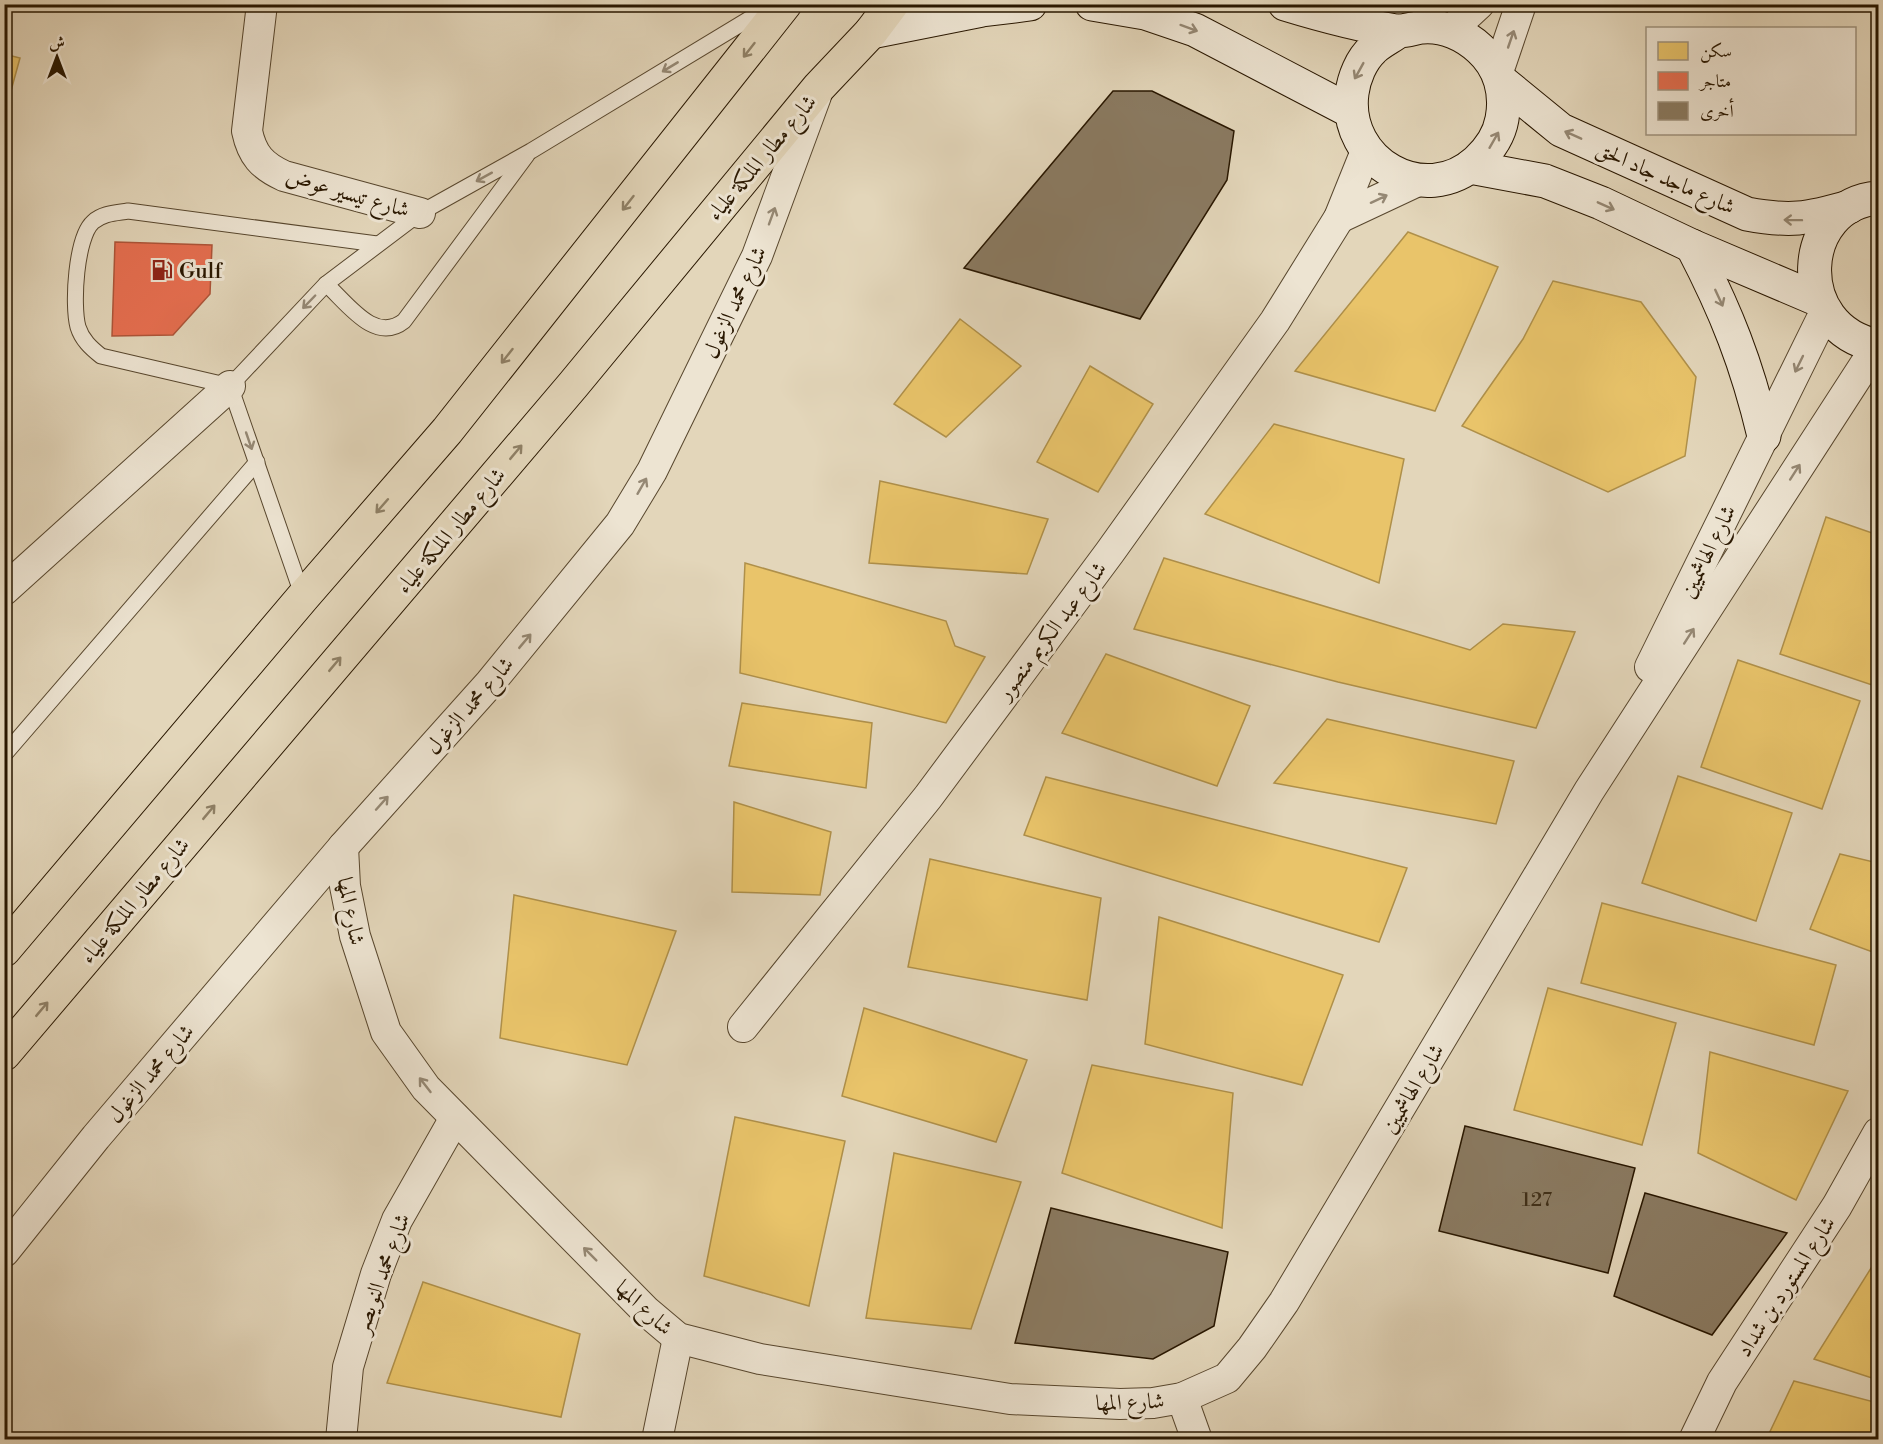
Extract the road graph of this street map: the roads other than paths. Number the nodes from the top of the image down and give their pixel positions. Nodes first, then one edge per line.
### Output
1 (262, 4) edge
2 (774, 4) edge
3 (785, 4) edge
4 (892, 4) edge
5 (1030, 4) edge
6 (1092, 4) edge
7 (1285, 4) edge
8 (1479, 4) edge
9 (1521, 4) edge
10 (1450, 30) junction
11 (1399, 31) junction
12 (872, 32) junction
13 (1499, 76) junction
14 (819, 87) junction
15 (1350, 111) junction
16 (531, 151) junction
17 (1366, 151) junction
18 (1470, 168) junction
19 (1420, 180) junction
20 (1864, 202) edge
21 (420, 213) junction
22 (1339, 218) junction
23 (377, 244) junction
24 (1692, 246) junction
25 (326, 284) junction
26 (1822, 306) junction
27 (1877, 346) edge
28 (230, 386) junction
29 (1764, 436) junction
30 (257, 462) junction
31 (4, 590) edge
32 (303, 597) junction
33 (4, 755) edge
34 (1589, 791) junction
35 (343, 847) junction
36 (4, 950) edge
37 (744, 1028) dead end
38 (4, 1054) edge
39 (455, 1118) junction
40 (1878, 1133) edge
41 (4, 1252) edge
42 (678, 1338) junction
43 (1227, 1378) joint
44 (1182, 1398) junction
45 (340, 1440) edge
46 (657, 1440) edge
47 (1197, 1440) edge
48 (1694, 1440) edge

1 - 21 street, شارع تيسير عوض
2 -> 16 lane
3 -> 32 highway
4 - 12 highway, شارع مطار الملكة علياء
5 - 12 main road
6 -> 15 main road
7 - 11 main road
8 - 10 street
13 -> 9 street
10 - 11 main road
10 - 13 main road
11 -> 15 main road
12 - 14 highway, شارع مطار الملكة علياء
18 -> 13 main road
20 -> 13 main road, شارع ماجد جاد الحق
35 -> 14 street, شارع محمد الزغول
38 -> 14 highway, شارع مطار الملكة علياء
15 - 17 main road
16 -> 21 lane
16 - 25 lane
17 - 19 main road
17 - 22 street, شارع عبد الكريم منصور
18 - 19 main road
18 -> 24 main road
22 -> 19 street
20 - 26 main road
21 - 23 lane
22 - 37 street, شارع عبد الكريم منصور
23 - 25 lane
23 - 28 lane
24 - 26 main road
24 -> 29 main road
25 -> 28 lane
26 - 27 main road
26 -> 29 street, شارع الهاشميين
34 -> 27 street, شارع الهاشميين
28 -> 30 lane
28 - 31 street
29 - 34 street, شارع الهاشميين
30 - 32 lane
30 - 33 lane
32 - 36 highway
34 - 43 street, شارع الهاشميين
39 -> 35 street, شارع المها
35 - 41 street, شارع محمد الزغول
42 -> 39 street, شارع المها
39 - 45 street, شارع محمد النويصر
40 - 48 street, شارع المستورد بن شداد
42 - 44 street, شارع المها
42 - 46 street
43 - 44 street, شارع المها
44 - 47 street

